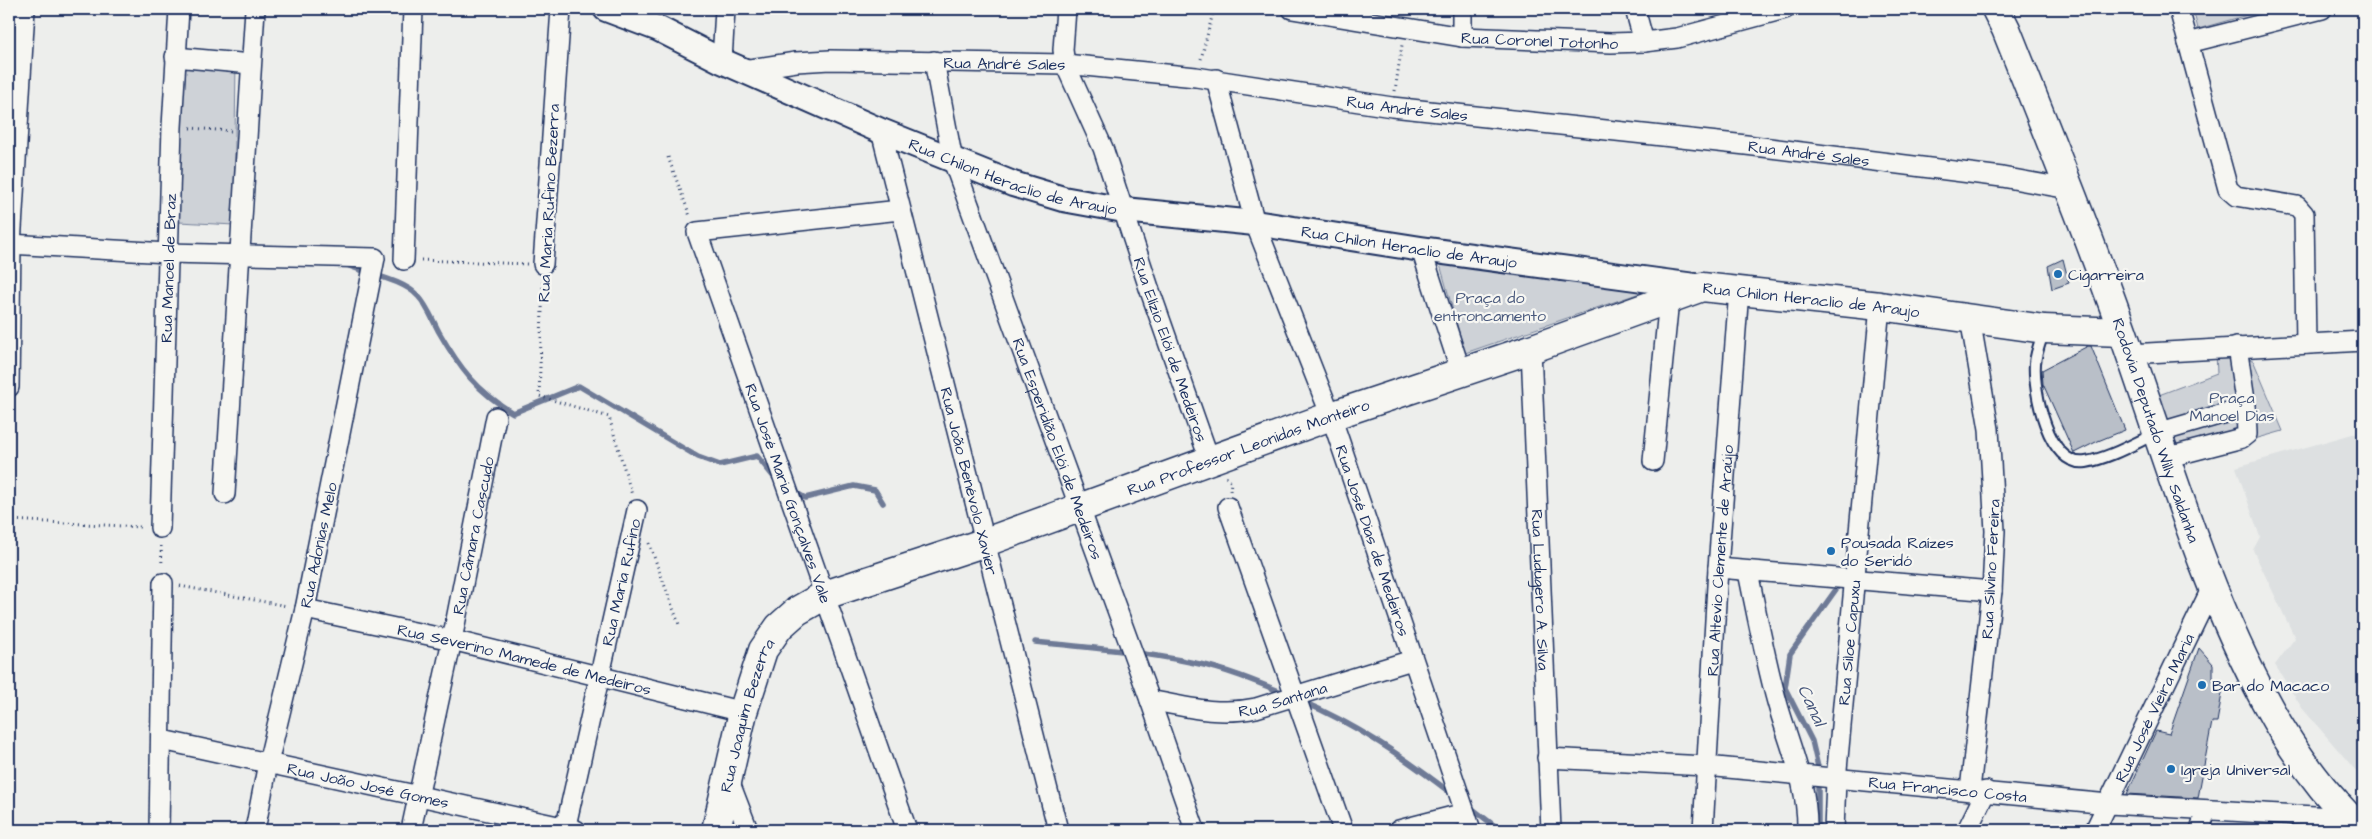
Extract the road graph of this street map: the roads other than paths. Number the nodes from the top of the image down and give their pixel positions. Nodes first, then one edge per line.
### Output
1 (25, 9) edge
2 (180, 9) edge
3 (255, 9) edge
4 (413, 9) edge
5 (561, 9) edge
6 (606, 9) edge
7 (725, 9) edge
8 (1066, 9) edge
9 (1292, 9) edge
10 (1462, 9) edge
11 (1635, 9) edge
12 (1785, 9) edge
13 (2179, 9) edge
14 (2322, 9) edge
15 (2004, 15) edge
16 (1462, 37) junction
17 (1644, 42) junction
18 (2188, 43) junction
19 (175, 56) junction
20 (934, 61) junction
21 (251, 64) junction
22 (1065, 64) junction
23 (733, 65) junction
24 (1216, 79) junction
25 (881, 132) junction
26 (953, 161) junction
27 (2069, 189) junction
28 (900, 210) junction
29 (1124, 210) junction
30 (1255, 223) junction
31 (10, 244) edge
32 (1421, 250) junction
33 (168, 253) junction
34 (241, 255) junction
35 (404, 260) road end
36 (543, 264) road end
37 (1702, 287) junction
38 (1739, 290) junction
39 (1670, 299) junction
40 (1880, 306) junction
41 (1970, 318) junction
42 (2044, 329) junction
43 (2363, 341) edge
44 (2126, 343) junction
45 (2306, 344) junction
46 (2237, 347) junction
47 (1531, 349) junction
48 (1461, 372) junction
49 (9, 387) edge
50 (2246, 407) junction
51 (1331, 416) junction
52 (496, 417) dead end
53 (2161, 445) junction
54 (1210, 461) junction
55 (1653, 461) dead end
56 (225, 494) dead end
57 (1080, 507) junction
58 (1228, 507) road end
59 (637, 510) road end
60 (160, 528) road end
61 (986, 542) junction
62 (1718, 568) junction
63 (1748, 572) junction
64 (1854, 578) junction
65 (162, 583) road end
66 (2213, 585) junction
67 (1992, 591) junction
68 (825, 595) junction
69 (305, 609) junction
70 (797, 611) joint
71 (452, 640) junction
72 (1412, 660) junction
73 (600, 676) junction
74 (1294, 695) junction
75 (1150, 700) junction
76 (743, 712) junction
77 (162, 740) junction
78 (1548, 758) junction
79 (268, 763) junction
80 (1706, 766) junction
81 (728, 777) junction
82 (1801, 777) junction
83 (1836, 780) junction
84 (1978, 791) junction
85 (417, 794) junction
86 (2109, 804) junction
87 (2206, 810) junction
88 (1468, 822) edge
89 (2355, 824) edge
90 (159, 830) edge
91 (255, 830) edge
92 (411, 830) edge
93 (569, 830) edge
94 (716, 830) edge
95 (748, 830) edge
96 (907, 830) edge
97 (1058, 830) edge
98 (1195, 830) edge
99 (1343, 830) edge
100 (1399, 830) edge
101 (1551, 830) edge
102 (1703, 830) edge
103 (1807, 830) edge
104 (1834, 830) edge
105 (1968, 830) edge
106 (2095, 830) edge
107 (2200, 830) edge

1 - 31 street
2 - 19 street, Rua Manoel de Braz
3 - 21 street
4 - 35 street
5 - 36 street, Rua Maria Rufino Bezerra
6 - 23 street
7 - 23 street
8 - 22 street
9 - 16 street, Rua Coronel Totonho
10 - 16 street
11 - 17 street
12 - 17 street, Rua Coronel Totonho
13 - 18 street
14 - 18 street
15 - 27 main road, Rodovia Deputado Willy Saldanha
16 - 17 street, Rua Coronel Totonho
18 - 45 street
19 - 21 street
19 - 33 street, Rua Manoel de Braz
20 - 22 street, Rua André Sales
20 - 23 street, Rua André Sales
20 - 26 street, Rua Esperidião Elói de Medeiros
21 - 34 street
22 - 24 street, Rua André Sales
22 - 29 street, Rua Elízio Elói de Medeiros
23 - 25 street, Rua Chilon Heraclio de Araujo
24 - 27 street, Rua André Sales
24 - 30 street, Rua José Dias de Medeiros
25 - 26 street, Rua Chilon Heraclio de Araujo
25 - 28 street, Rua João Benévolo Xavier
26 - 29 street, Rua Chilon Heraclio de Araujo
26 - 57 street, Rua Esperidião Elói de Medeiros
27 - 44 main road, Rodovia Deputado Willy Saldanha
28 - 61 street, Rua João Benévolo Xavier
28 - 68 street, Rua José Maria Gonçalves Vale
29 - 30 street, Rua Chilon Heraclio de Araujo
29 - 54 street, Rua Elízio Elói de Medeiros
30 - 32 street, Rua Chilon Heraclio de Araujo
30 - 51 street, Rua José Dias de Medeiros
31 - 33 street
31 - 49 street
32 - 37 street, Rua Chilon Heraclio de Araujo
32 - 48 street
33 - 34 street
33 - 60 street, Rua Manoel de Braz
34 - 56 street
34 - 69 street, Rua Adonias Melo
37 - 38 main road, Rua Chilon Heraclio de Araujo
37 - 39 main road, Rua Professor Leonidas Monteiro
38 - 40 main road, Rua Chilon Heraclio de Araujo
38 - 62 street, Rua Altevio Clemente de Araújo
39 - 47 main road, Rua Professor Leonidas Monteiro
39 - 55 street
40 - 41 main road, Rua Chilon Heraclio de Araujo
40 - 64 street, Rua Siloe Capuxu
41 - 42 main road, Rua Chilon Heraclio de Araujo
41 - 67 street, Rua Silvino Fereira
42 - 44 main road, Rua Chilon Heraclio de Araujo
42 - 53 lane
43 - 45 street
44 - 46 street
44 - 53 main road, Rodovia Deputado Willy Saldanha
45 - 46 street
46 - 50 street
47 - 48 main road, Rua Professor Leonidas Monteiro
47 - 78 street, Rua Ludugero A. Silva
48 - 51 main road, Rua Professor Leonidas Monteiro
50 - 53 street
50 - 53 street
51 - 54 main road, Rua Professor Leonidas Monteiro
51 - 72 street, Rua José Dias de Medeiros
52 - 71 street, Rua Câmara Cascudo
53 - 66 main road, Rodovia Deputado Willy Saldanha
54 - 57 main road, Rua Professor Leonidas Monteiro
57 - 61 main road, Rua Professor Leonidas Monteiro
57 - 75 street, Rua Esperidião Elói de Medeiros
58 - 74 street
59 - 73 street, Rua Maria Rufino
61 - 68 main road, Rua Professor Leonidas Monteiro
61 - 97 street, Rua João Benévolo Xavier
62 - 63 street
62 - 80 street, Rua Altevio Clemente de Araújo
63 - 64 street
63 - 82 street
64 - 67 street
64 - 83 street, Rua Siloe Capuxu
65 - 77 street
66 - 86 street, Rua José Vieira Maria
66 - 89 main road, Rodovia Deputado Willy Saldanha
67 - 84 street, Rua Silvino Fereira
68 - 70 main road, Rua Professor Leonidas Monteiro
68 - 96 street, Rua José Maria Gonçalves Vale
69 - 71 street, Rua Severino Mamede de Medeiros
69 - 79 street, Rua Adonias Melo
70 - 76 main road, Rua Joaquim Bezerra
71 - 73 street, Rua Severino Mamede de Medeiros
71 - 85 street, Rua Câmara Cascudo
72 - 74 street, Rua Santana
72 - 88 street, Rua José Dias de Medeiros
73 - 76 street, Rua Severino Mamede de Medeiros
73 - 93 street, Rua Maria Rufino
74 - 75 street, Rua Santana
74 - 99 street
75 - 98 street, Rua Esperidião Elói de Medeiros
76 - 81 main road, Rua Joaquim Bezerra
77 - 79 street, Rua João José Gomes
77 - 90 street
78 - 80 street, Rua Francisco Costa
78 - 101 street, Rua Ludugero A. Silva
79 - 85 street, Rua João José Gomes
79 - 91 street, Rua Adonias Melo
80 - 82 street, Rua Francisco Costa
80 - 102 street, Rua Altevio Clemente de Araújo
81 - 94 main road, Rua Joaquim Bezerra
81 - 95 street
82 - 83 street, Rua Francisco Costa
82 - 103 street
83 - 84 street, Rua Francisco Costa
83 - 104 street, Rua Siloe Capuxu
84 - 86 street, Rua Francisco Costa
84 - 105 street, Rua Silvino Fereira
85 - 92 street, Rua Câmara Cascudo
85 - 93 street, Rua João José Gomes
86 - 87 street, Rua Francisco Costa
86 - 106 street, Rua José Vieira Maria
87 - 89 street, Rua Francisco Costa
87 - 107 street
88 - 100 street

